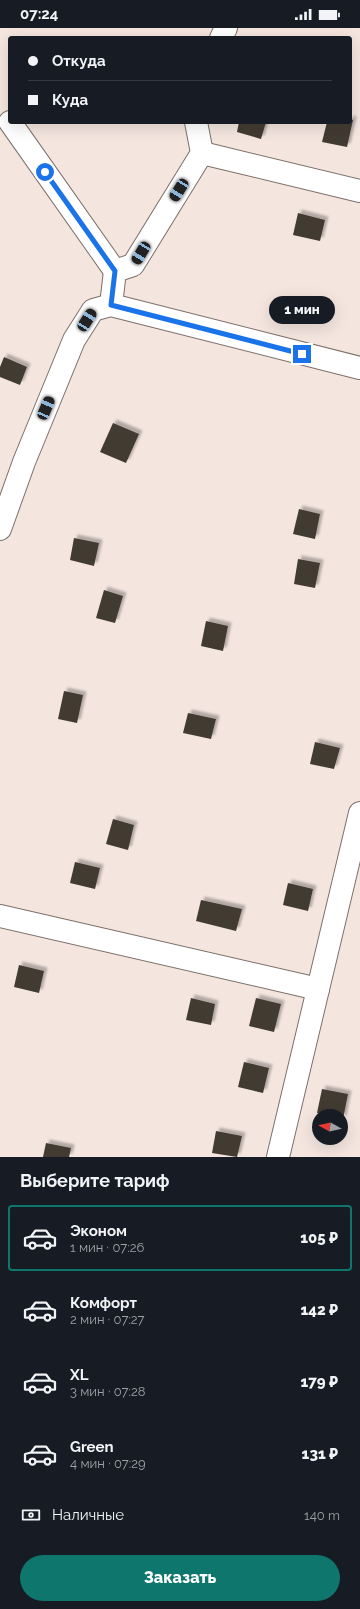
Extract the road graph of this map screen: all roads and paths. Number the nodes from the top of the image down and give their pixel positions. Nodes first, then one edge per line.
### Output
1 (0, 107) edge
2 (8, 119) edge
3 (11, 124) edge
4 (196, 124) edge
5 (202, 153) junction
6 (360, 191) edge
7 (115, 271) junction
8 (111, 305) junction
9 (360, 368) edge
10 (0, 529) edge
11 (360, 813) edge
12 (0, 916) edge
13 (318, 989) junction
14 (278, 1157) edge

1 - 2 street
3 - 7 street
4 - 5 street
5 - 6 street
5 - 7 street
7 - 8 street
8 - 9 street
8 - 10 street
11 - 13 street
12 - 13 street
13 - 14 street

